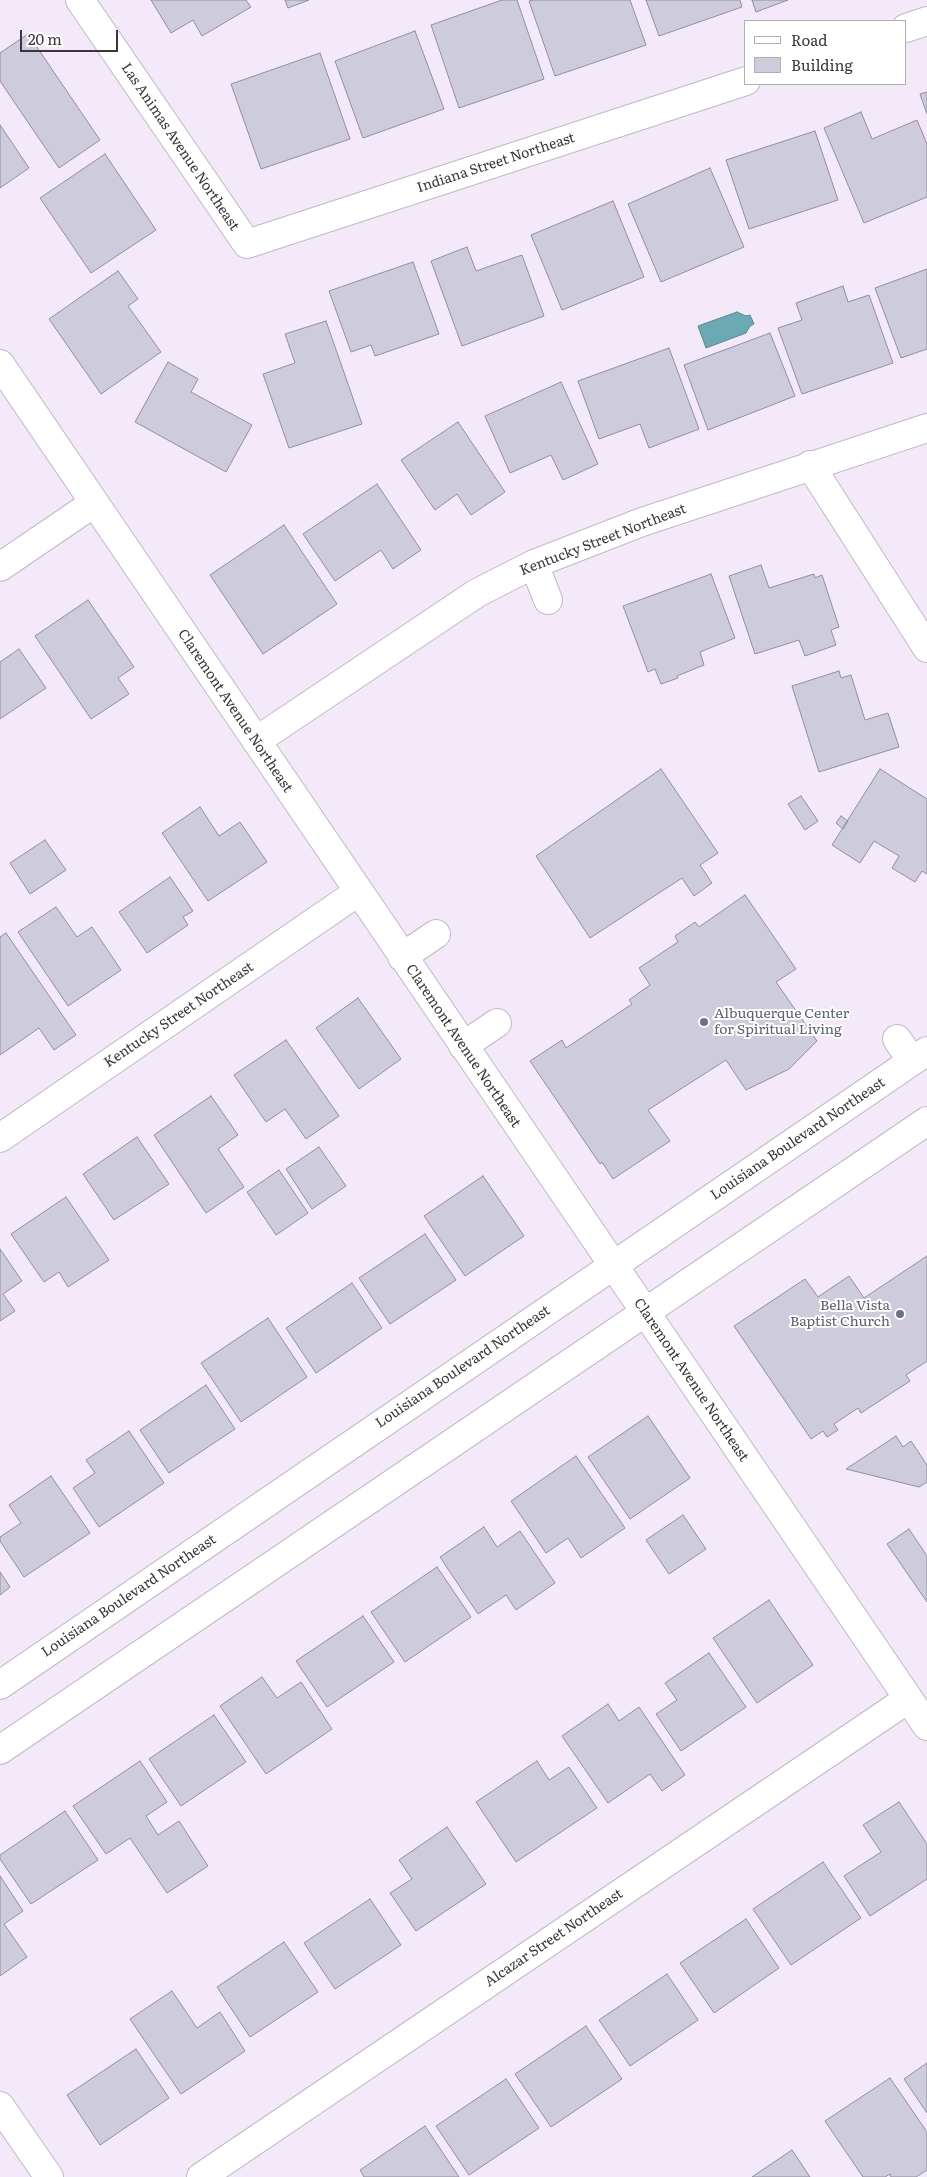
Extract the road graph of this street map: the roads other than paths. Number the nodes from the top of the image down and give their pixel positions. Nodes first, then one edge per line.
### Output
1 (80, 0) edge
2 (927, 21) edge
3 (907, 28) edge
4 (744, 82) edge
5 (247, 244) joint
6 (0, 364) edge
7 (927, 428) edge
8 (810, 465) junction
9 (94, 503) junction
10 (534, 564) junction
11 (0, 567) edge
12 (548, 600) dead end
13 (927, 648) edge
14 (256, 741) junction
15 (358, 892) junction
16 (436, 934) dead end
17 (402, 957) junction
18 (497, 1023) dead end
19 (897, 1039) dead end
20 (463, 1046) junction
21 (919, 1056) edge
22 (927, 1121) edge
23 (0, 1138) edge
24 (613, 1264) junction
25 (645, 1313) junction
26 (0, 1685) edge
27 (908, 1699) junction
28 (927, 1726) edge
29 (0, 1750) edge
30 (0, 2106) edge
31 (49, 2177) edge
32 (200, 2177) edge

1 - 5 street, Las Animas Avenue Northeast
2 - 3 street
4 - 5 street, Indiana Street Northeast
6 - 9 street, Claremont Avenue Northeast
7 - 8 street, Kentucky Street Northeast
8 - 10 street, Kentucky Street Northeast
8 - 13 street
9 - 11 street
9 - 14 street, Claremont Avenue Northeast
10 - 12 street
10 - 14 street, Kentucky Street Northeast
14 - 15 street, Claremont Avenue Northeast
15 - 17 street, Claremont Avenue Northeast
15 - 23 street, Kentucky Street Northeast
16 - 17 street
17 - 20 street, Claremont Avenue Northeast
18 - 20 street
19 - 21 street
20 - 24 street, Claremont Avenue Northeast
21 - 24 street, Louisiana Boulevard Northeast
22 - 25 street
24 - 25 street, Claremont Avenue Northeast
24 - 26 street, Louisiana Boulevard Northeast
25 - 27 street, Claremont Avenue Northeast
25 - 29 street
27 - 28 street, Claremont Avenue Northeast
27 - 32 street, Alcazar Street Northeast
30 - 31 street

